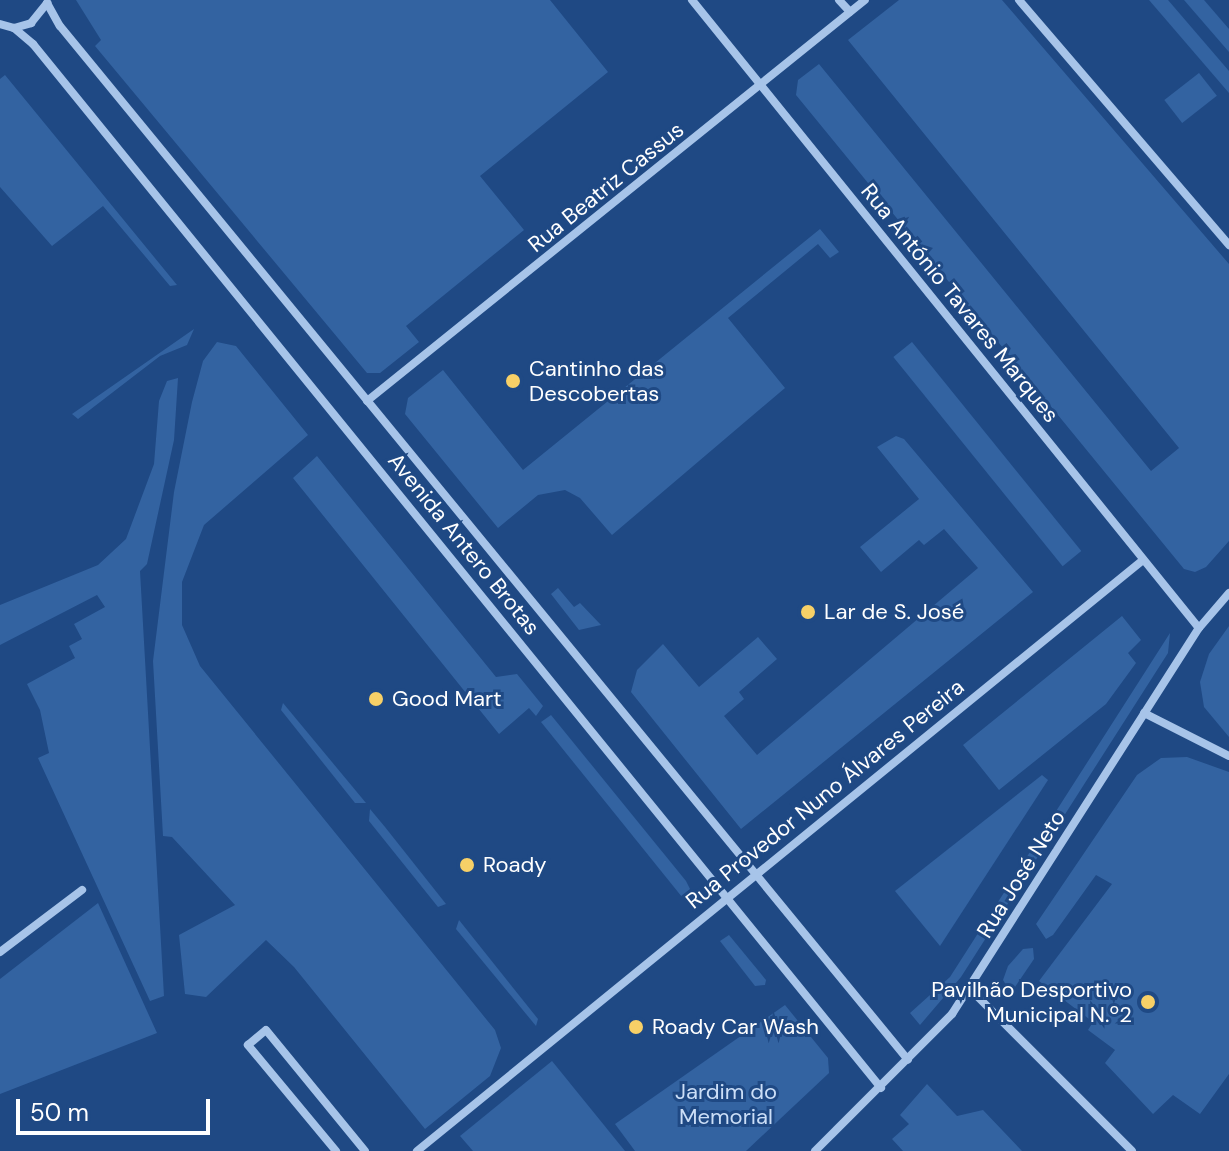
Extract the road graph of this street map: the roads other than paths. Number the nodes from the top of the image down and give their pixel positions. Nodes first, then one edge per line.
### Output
1 (692, 0) edge
2 (839, 0) edge
3 (865, 0) edge
4 (1019, 0) edge
5 (47, 1) edge
6 (850, 12) junction
7 (5, 27) edge
8 (759, 83) junction
9 (1229, 245) edge
10 (367, 401) junction
11 (1143, 560) junction
12 (1229, 593) edge
13 (1199, 628) junction
14 (1144, 713) junction
15 (1229, 756) edge
16 (753, 875) junction
17 (82, 890) dead end
18 (726, 897) junction
19 (0, 952) edge
20 (970, 989) junction
21 (908, 1060) junction
22 (881, 1088) junction
23 (336, 1151) edge
24 (365, 1151) edge
25 (417, 1151) edge
26 (815, 1151) edge
27 (1132, 1151) edge

1 - 8 street, Rua António Tavares Marques
2 - 6 street
3 - 6 street, Rua Beatriz Cassus
4 - 9 street
5 - 7 street
5 - 10 street, Avenida Antero Brotas
6 - 8 street, Rua Beatriz Cassus
7 - 18 street, Avenida Antero Brotas
8 - 10 street, Rua Beatriz Cassus
8 - 11 street, Rua António Tavares Marques
10 - 16 street, Avenida Antero Brotas
11 - 13 street, Rua António Tavares Marques
11 - 16 street, Rua Provedor Nuno Álvares Pereira
12 - 13 street, Rua José Neto
13 - 14 street, Rua José Neto
14 - 15 street
14 - 20 street, Rua José Neto
16 - 18 street, Rua Provedor Nuno Álvares Pereira
16 - 21 street, Avenida Antero Brotas
17 - 19 street
18 - 22 street, Avenida Antero Brotas
18 - 25 street, Rua Provedor Nuno Álvares Pereira
20 - 21 street, Rua José Neto
20 - 27 street
21 - 22 street, Rua José Neto
22 - 26 street, Rua José Neto
23 - 24 street

